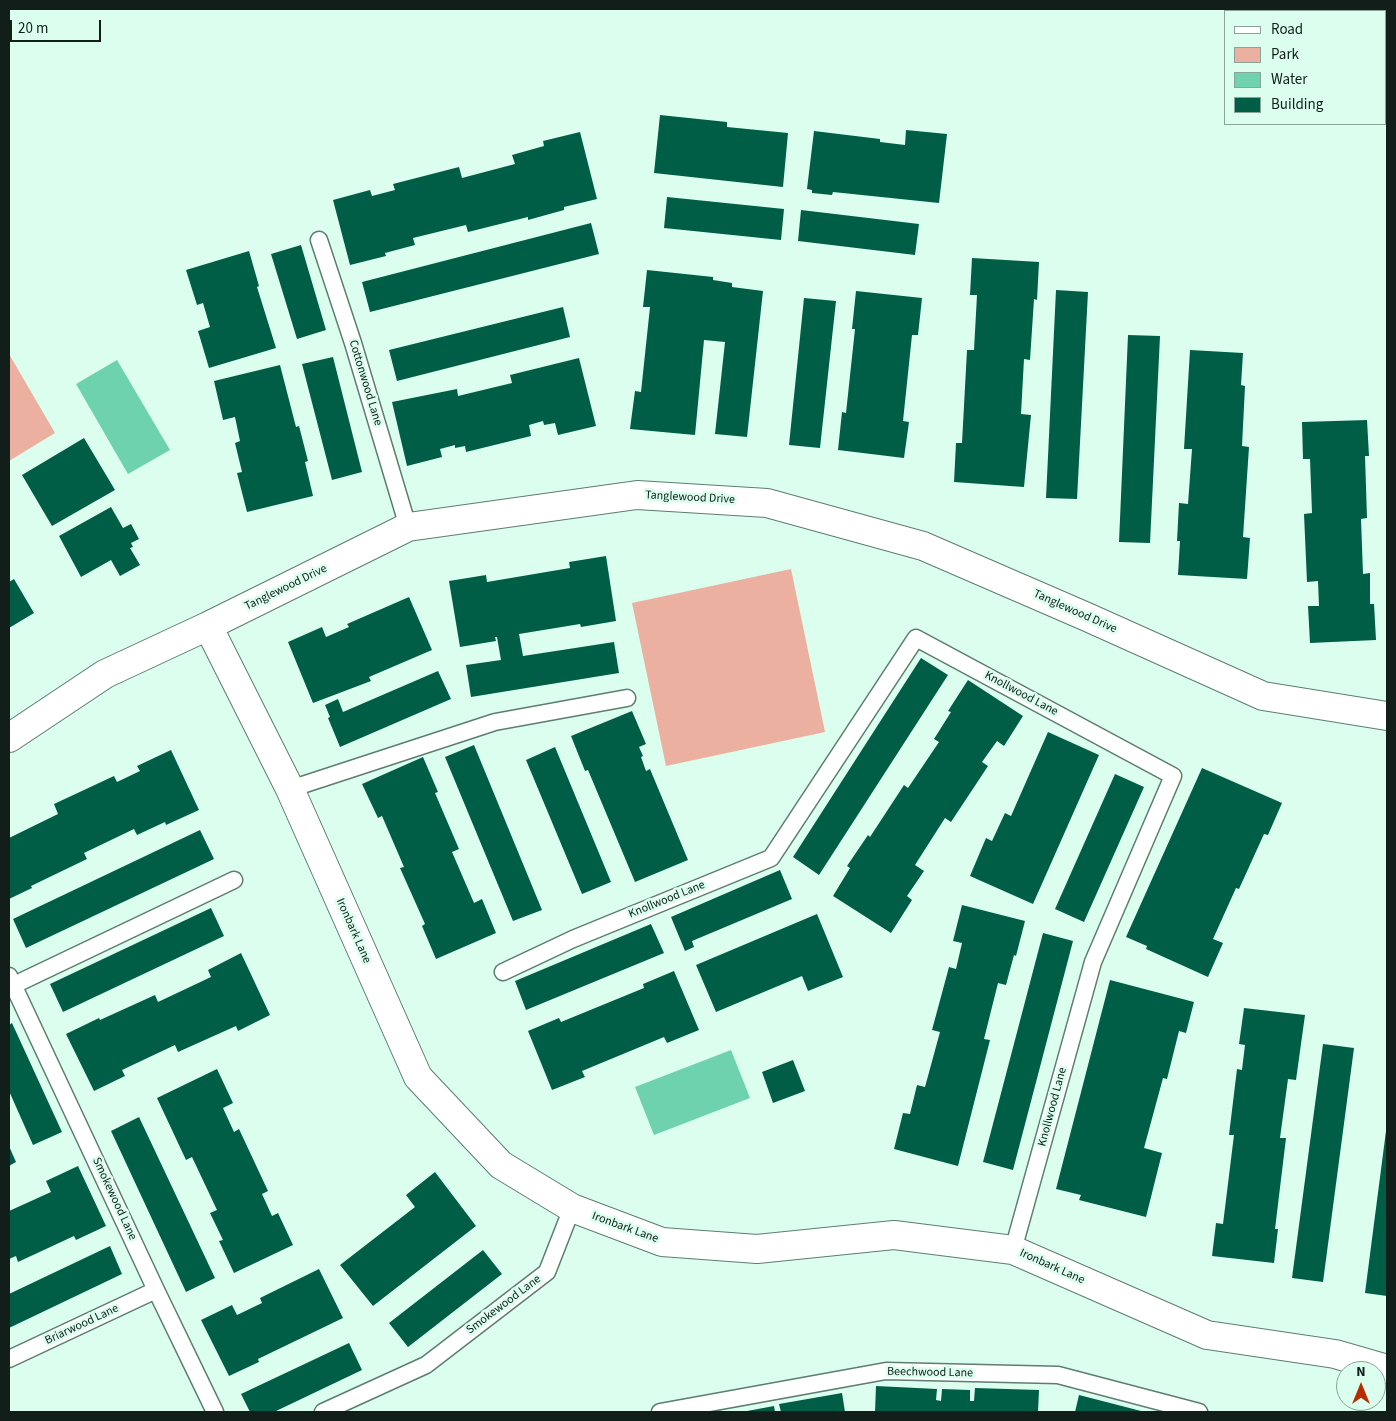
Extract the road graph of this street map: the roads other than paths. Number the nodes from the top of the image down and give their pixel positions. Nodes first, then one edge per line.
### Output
1 (319, 240) dead end
2 (408, 527) junction
3 (208, 626) junction
4 (627, 698) dead end
5 (1387, 716) edge
6 (9, 738) edge
7 (290, 789) junction
8 (234, 880) dead end
9 (503, 972) dead end
10 (11, 980) edge
11 (572, 1208) junction
12 (1014, 1250) junction
13 (156, 1290) junction
14 (9, 1359) edge
15 (1387, 1369) edge
16 (215, 1412) edge
17 (323, 1412) edge
18 (660, 1412) edge
19 (1199, 1412) edge

1 - 2 lane, Cottonwood Lane
2 - 3 street, Tanglewood Drive
2 - 5 street, Tanglewood Drive
3 - 6 street, Tanglewood Drive
3 - 7 street, Ironbark Lane
4 - 7 lane
7 - 11 street, Ironbark Lane
8 - 10 lane, Smokewood Lane
9 - 12 lane, Knollwood Lane
10 - 13 lane, Smokewood Lane
11 - 12 street, Ironbark Lane
11 - 17 lane, Smokewood Lane
12 - 15 street, Ironbark Lane
13 - 14 lane, Briarwood Lane
13 - 16 lane, Smokewood Lane
18 - 19 lane, Beechwood Lane

